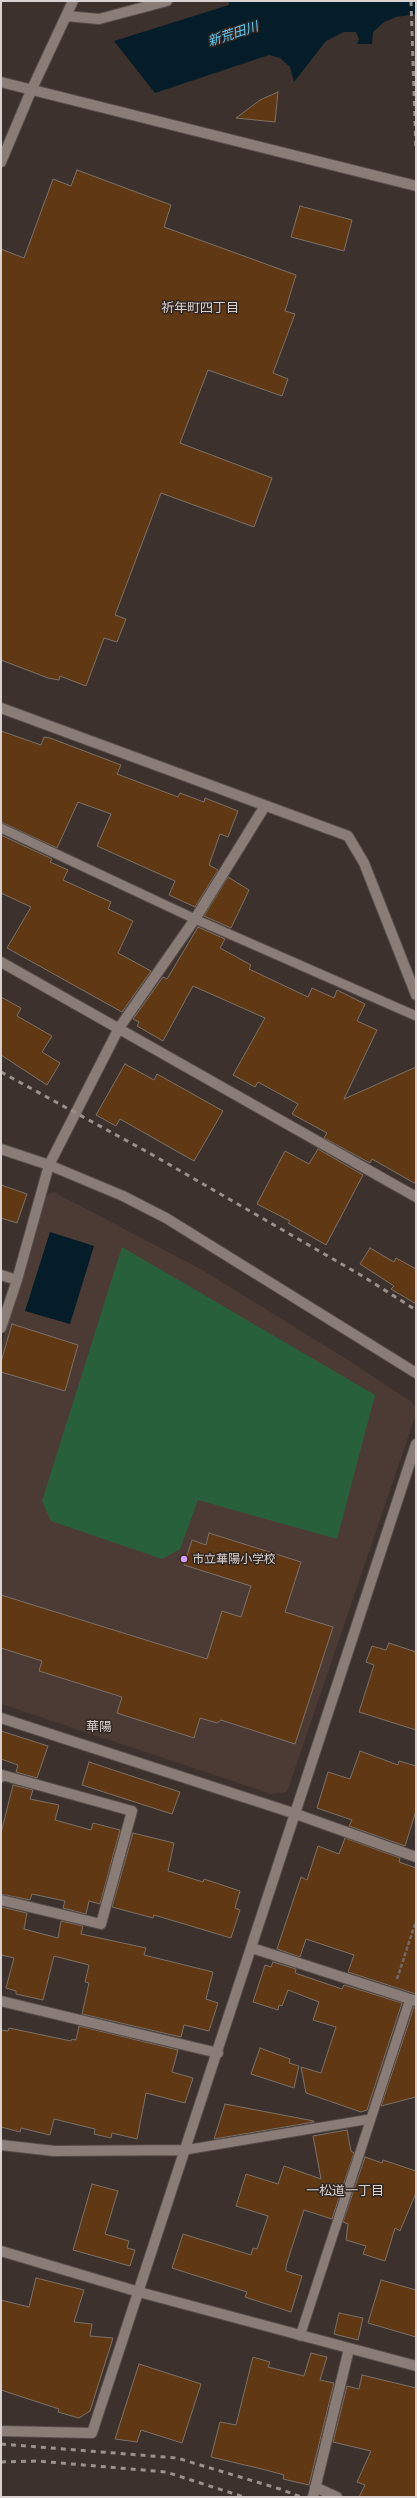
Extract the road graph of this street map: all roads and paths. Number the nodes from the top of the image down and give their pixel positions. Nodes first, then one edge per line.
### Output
1 (73, 1) edge
2 (167, 1) edge
3 (66, 16) junction
4 (1, 82) edge
5 (31, 91) junction
6 (1, 162) edge
7 (416, 186) edge
8 (1, 708) edge
9 (265, 806) junction
10 (1, 828) edge
11 (195, 919) junction
12 (1, 962) edge
13 (416, 995) edge
14 (416, 1016) edge
15 (119, 1028) junction
16 (1, 1149) edge
17 (49, 1165) junction
18 (416, 1197) edge
19 (1, 1275) edge
20 (17, 1280) junction
21 (1, 1328) edge
22 (416, 1373) edge
23 (416, 1444) edge
24 (1, 1718) edge
25 (1, 1777) edge
26 (296, 1814) junction
27 (416, 1857) edge
28 (1, 1900) edge
29 (416, 1921) edge
30 (252, 1948) junction
31 (392, 1993) junction
32 (413, 2000) edge
33 (1, 2001) edge
34 (218, 2053) junction
35 (370, 2119) junction
36 (1, 2145) edge
37 (185, 2150) junction
38 (1, 2251) edge
39 (139, 2292) junction
40 (300, 2336) junction
41 (349, 2349) junction
42 (416, 2366) edge
43 (1, 2431) edge
44 (314, 2492) edge
45 (337, 2497) edge

1 - 3 street
2 - 3 street
3 - 5 street
4 - 5 street
5 - 6 street
5 - 7 street
8 - 9 street
9 - 11 street
9 - 13 street
10 - 11 lane
11 - 14 lane
11 - 15 street
12 - 15 street
15 - 17 street
15 - 18 street
16 - 17 street
17 - 20 street
17 - 22 street
19 - 20 street
20 - 21 street
23 - 26 street
24 - 26 street
25 - 28 street
26 - 27 street
26 - 30 street
29 - 31 path
30 - 31 street
30 - 34 street
31 - 32 street
32 - 35 lane
33 - 34 street
34 - 37 street
35 - 37 lane
35 - 40 lane
36 - 37 street
37 - 39 street
38 - 39 street
39 - 40 street
39 - 43 street
40 - 41 street
41 - 42 street
41 - 44 street
44 - 45 street

